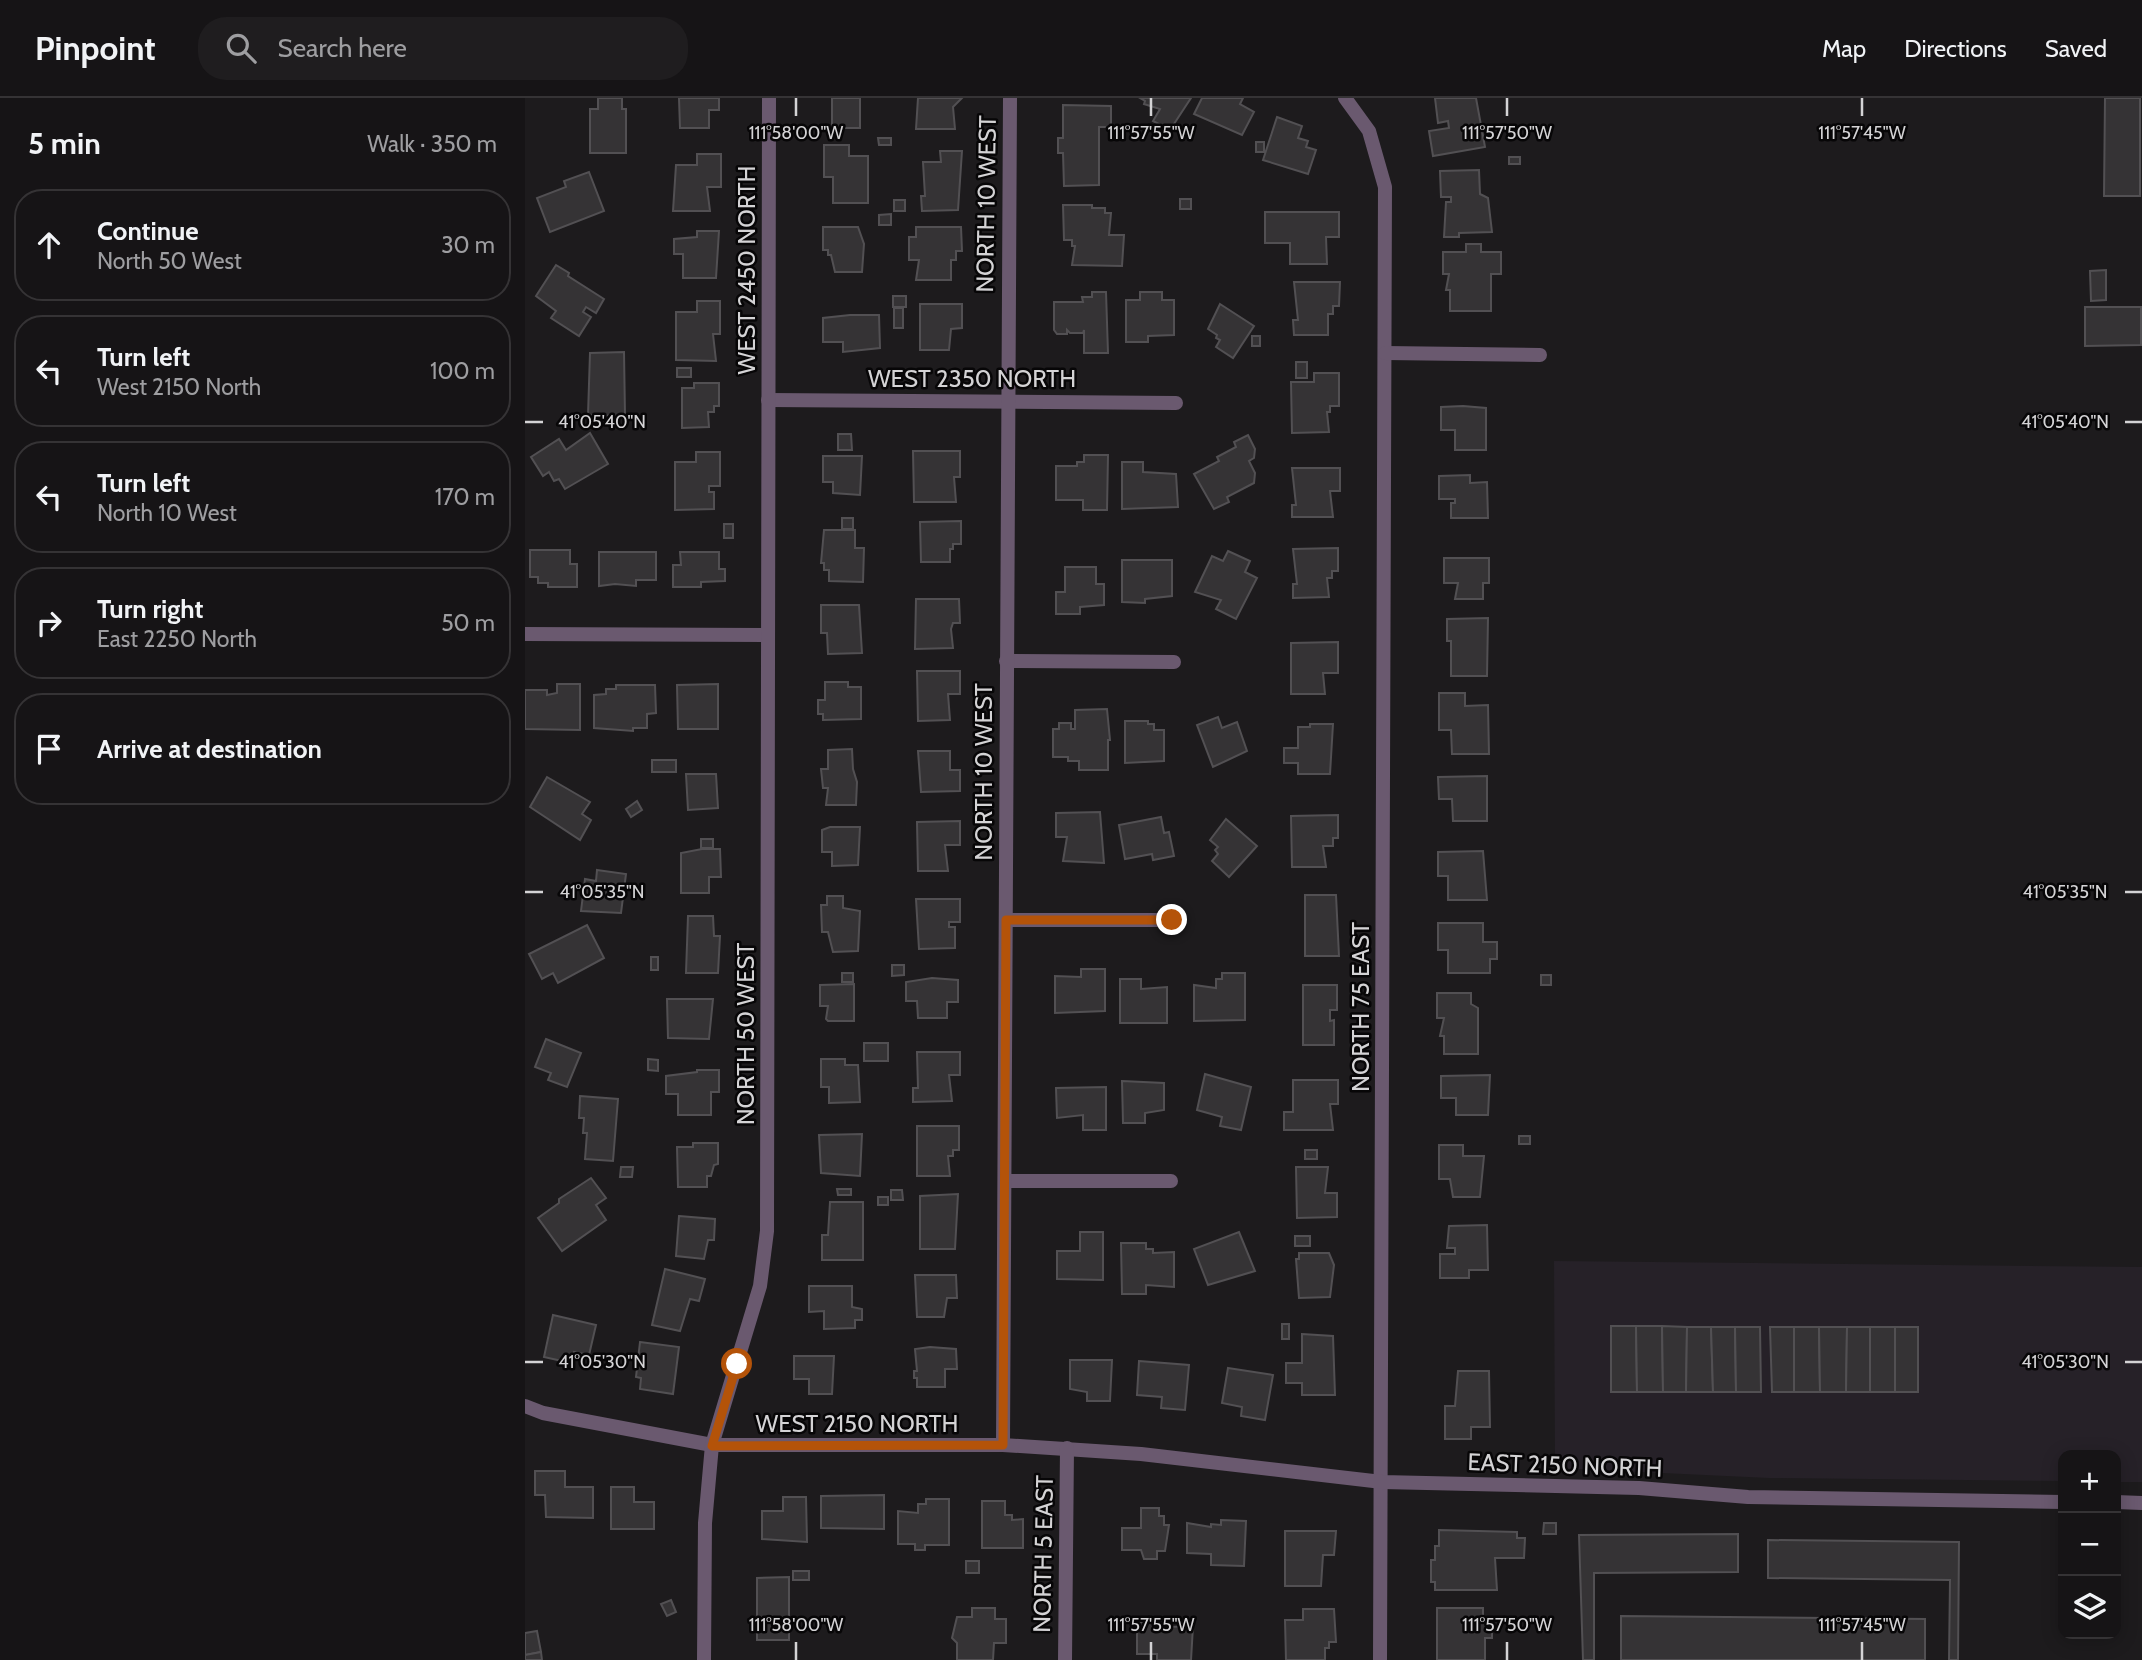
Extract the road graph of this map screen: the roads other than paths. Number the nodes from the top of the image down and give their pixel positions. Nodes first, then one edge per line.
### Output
1 (769, 98) edge
2 (1010, 98) edge
3 (1345, 98) edge
4 (1385, 353) junction
5 (1540, 355) dead end
6 (768, 400) junction
7 (1007, 400) junction
8 (1176, 403) dead end
9 (525, 634) edge
10 (767, 635) junction
11 (1006, 661) junction
12 (1174, 662) dead end
13 (1006, 920) junction
14 (1172, 920) dead end
15 (1006, 1181) junction
16 (1171, 1181) dead end
17 (525, 1406) edge
18 (1003, 1445) junction
19 (712, 1446) junction
20 (1067, 1448) junction
21 (1382, 1482) junction
22 (2058, 1502) edge
23 (2121, 1502) edge
24 (2142, 1503) edge
25 (704, 1660) edge
26 (1065, 1660) edge
27 (1380, 1660) edge

1 - 6 street, WEST 2450 NORTH
2 - 7 street, NORTH 10 WEST
3 - 4 street, NORTH 75 EAST
4 - 5 street
4 - 21 street, NORTH 75 EAST
6 - 7 street, WEST 2350 NORTH
6 - 10 street, NORTH 50 WEST
7 - 8 street, WEST 2350 NORTH
7 - 11 street, NORTH 10 WEST
9 - 10 street
10 - 19 street, NORTH 50 WEST
11 - 12 street
11 - 13 street, NORTH 10 WEST
13 - 14 street
13 - 15 street, NORTH 10 WEST
15 - 16 street
15 - 18 street, NORTH 10 WEST
17 - 19 street, WEST 2150 NORTH
18 - 19 street, WEST 2150 NORTH
18 - 20 street, WEST 2150 NORTH
19 - 25 street, NORTH 50 WEST
20 - 21 street, EAST 2150 NORTH
20 - 26 street, NORTH 5 EAST
21 - 22 street, EAST 2150 NORTH
21 - 27 street, NORTH 75 EAST
23 - 24 street

